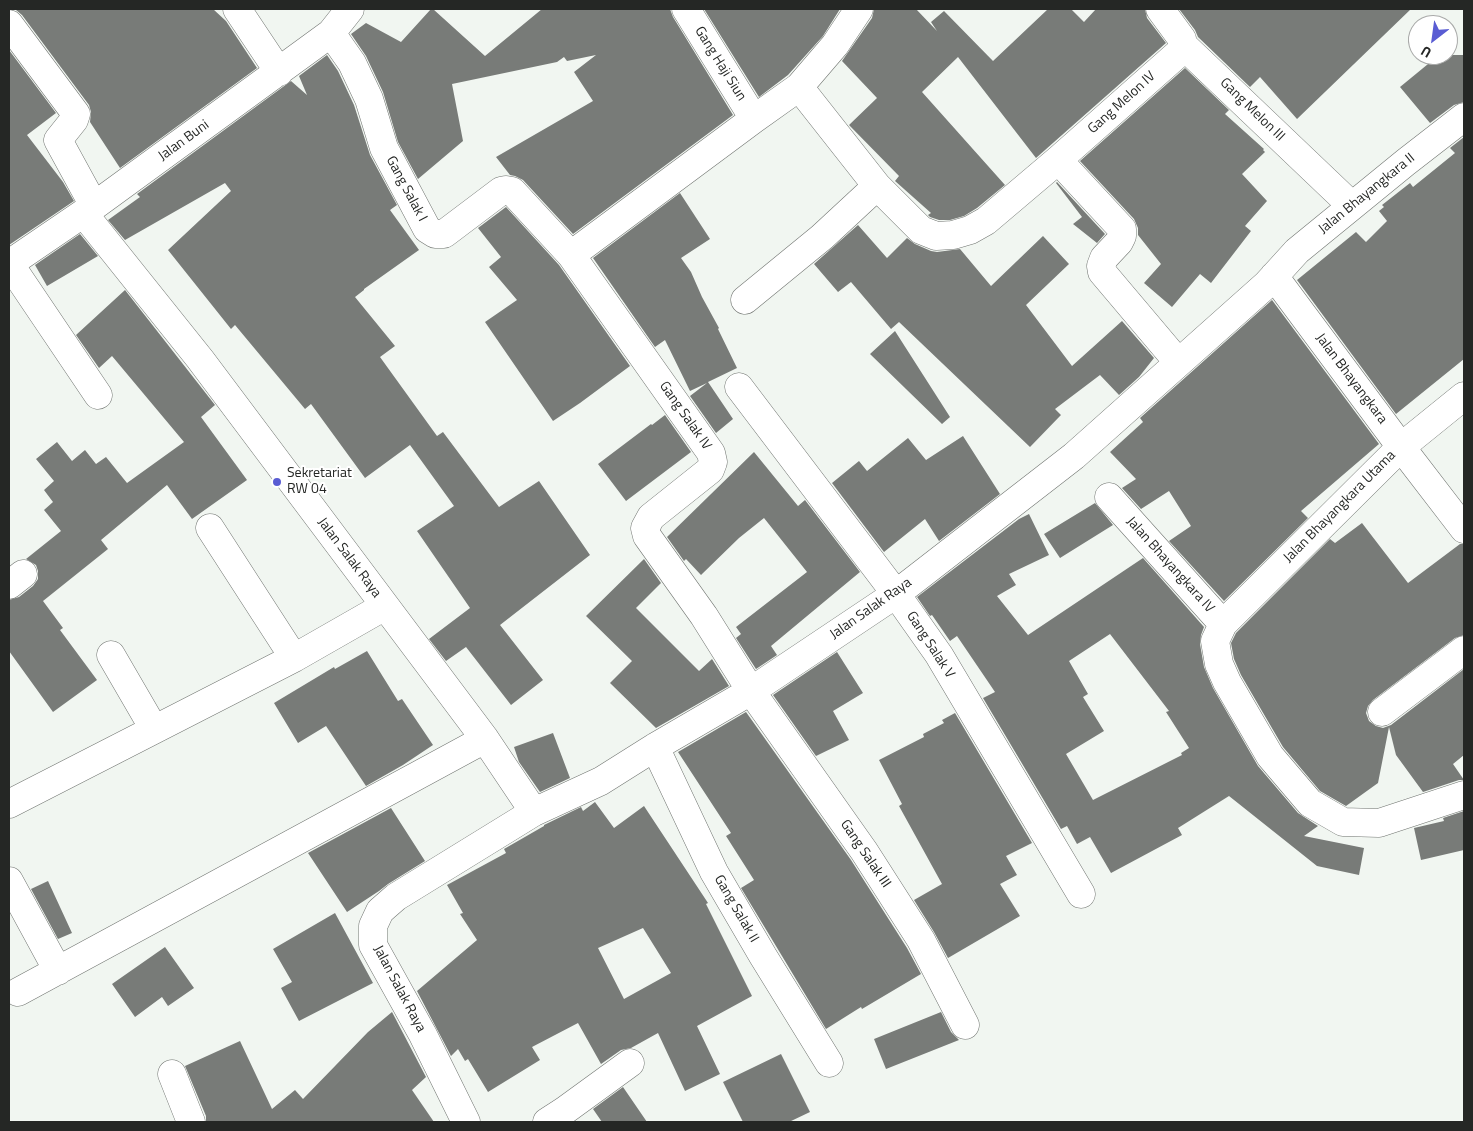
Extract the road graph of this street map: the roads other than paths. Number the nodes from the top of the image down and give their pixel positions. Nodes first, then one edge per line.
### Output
1 (237, 9) edge
2 (350, 9) edge
3 (686, 9) edge
4 (859, 9) edge
5 (1160, 9) edge
6 (9, 24) edge
7 (331, 34) junction
8 (1183, 45) junction
9 (279, 72) junction
10 (799, 87) junction
11 (1464, 116) edge
12 (754, 119) junction
13 (1058, 160) junction
14 (877, 186) junction
15 (1352, 206) junction
16 (89, 210) junction
17 (571, 255) junction
18 (9, 263) edge
19 (1274, 276) junction
20 (745, 300) dead end
21 (1178, 362) junction
22 (739, 387) dead end
23 (98, 395) dead end
24 (1464, 396) edge
25 (1401, 447) junction
26 (1109, 497) dead end
27 (210, 528) dead end
28 (1464, 529) edge
29 (896, 594) junction
30 (385, 606) junction
31 (1223, 624) junction
32 (1464, 650) edge
33 (111, 655) dead end
34 (294, 658) junction
35 (752, 691) junction
36 (1382, 712) dead end
37 (154, 729) junction
38 (485, 739) junction
39 (655, 748) junction
40 (1464, 795) edge
41 (9, 804) edge
42 (534, 812) junction
43 (9, 881) edge
44 (1081, 894) dead end
45 (58, 971) junction
46 (18, 992) dead end
47 (965, 1025) dead end
48 (630, 1063) dead end
49 (829, 1063) dead end
50 (172, 1074) dead end
51 (191, 1122) edge
52 (466, 1122) edge
53 (547, 1122) edge

1 - 9 street
2 - 7 street, Jalan Buni
3 - 12 street, Gang Haji Siun
4 - 10 street
5 - 8 street, Gang Melon III
6 - 16 street, Jalan Salak Raya
7 - 9 street, Jalan Buni
7 - 17 street, Gang Salak I
8 - 13 street, Gang Melon IV
8 - 15 street, Gang Melon III
9 - 16 street, Jalan Buni
10 - 12 street
10 - 14 street, Gang Melon IV
11 - 15 street, Jalan Bhayangkara II
12 - 17 street
13 - 14 street, Gang Melon IV
13 - 21 street
14 - 20 street
15 - 19 street, Jalan Bhayangkara II
16 - 18 street, Jalan Buni
16 - 30 street, Jalan Salak Raya
17 - 35 street, Gang Salak IV
18 - 23 street
19 - 21 street, Jalan Bhayangkara II
19 - 25 street, Jalan Bhayangkara
21 - 29 street, Jalan Salak Raya
22 - 29 street, Gang Salak V
24 - 25 street, Jalan Bhayangkara Utama
25 - 28 street, Jalan Bhayangkara
25 - 31 street, Jalan Bhayangkara Utama
26 - 31 street, Jalan Bhayangkara IV
27 - 34 street
29 - 35 street, Jalan Salak Raya
29 - 44 street, Gang Salak V
30 - 34 street
30 - 38 street, Jalan Salak Raya
31 - 40 street, Jalan Bhayangkara IV
32 - 36 street
33 - 37 street
34 - 37 street
35 - 39 street, Jalan Salak Raya
35 - 47 street, Gang Salak III
37 - 41 street
38 - 42 street, Jalan Salak Raya
38 - 45 street
39 - 42 street, Jalan Salak Raya
39 - 49 street, Gang Salak II
42 - 52 street, Jalan Salak Raya
43 - 45 street
45 - 46 street
48 - 53 street
50 - 51 street

